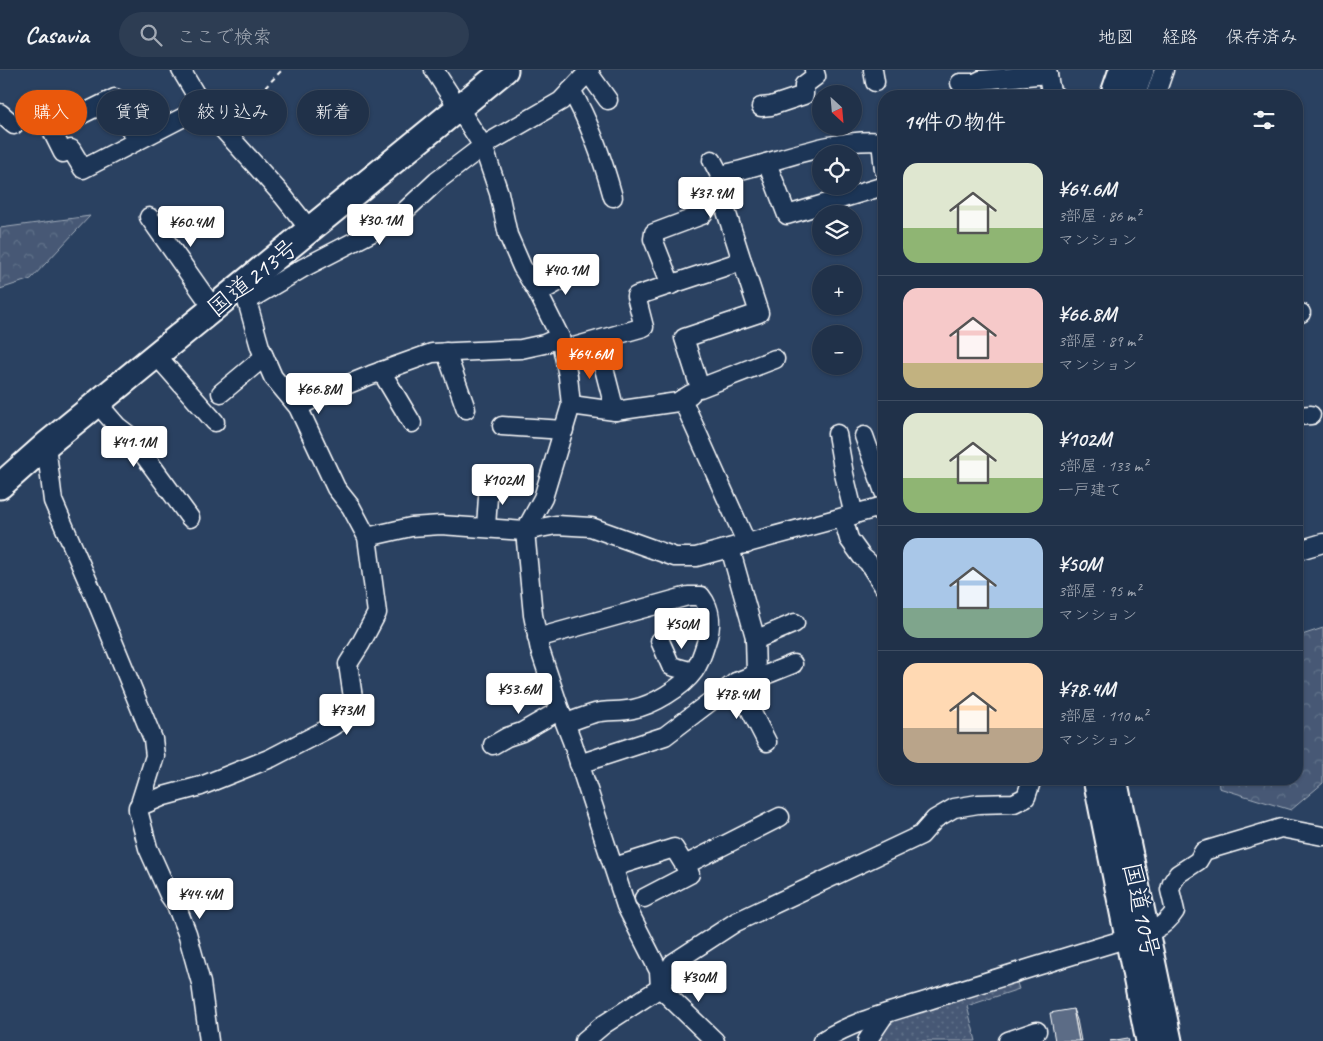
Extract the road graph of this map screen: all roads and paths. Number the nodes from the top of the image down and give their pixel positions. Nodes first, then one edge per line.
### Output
1 (181, 70) edge
2 (282, 70) edge
3 (434, 70) edge
4 (481, 70) edge
5 (505, 70) edge
6 (814, 70) edge
7 (1122, 70) edge
8 (1141, 70) edge
9 (1164, 70) edge
10 (589, 71) edge
11 (1047, 72) edge
12 (960, 83) dead end
13 (193, 90) edge
14 (571, 90) junction
15 (1052, 90) edge
16 (1115, 90) edge
17 (1134, 90) edge
18 (1157, 90) edge
19 (608, 100) dead end
20 (454, 102) junction
21 (761, 107) dead end
22 (0, 113) edge
23 (179, 120) edge
24 (14, 125) dead end
25 (227, 135) edge
26 (136, 141) junction
27 (232, 141) junction
28 (878, 141) edge
29 (483, 146) junction
30 (712, 160) dead end
31 (768, 163) junction
32 (720, 182) junction
33 (878, 188) edge
34 (613, 197) dead end
35 (149, 217) dead end
36 (305, 224) junction
37 (742, 261) junction
38 (578, 271) dead end
39 (670, 285) junction
40 (538, 293) junction
41 (206, 298) junction
42 (598, 341) junction
43 (562, 343) junction
44 (446, 352) junction
45 (156, 355) junction
46 (264, 357) junction
47 (775, 359) dead end
48 (381, 371) junction
49 (700, 388) junction
50 (220, 392) dead end
51 (682, 399) junction
52 (97, 403) junction
53 (571, 405) junction
54 (298, 406) junction
55 (466, 409) dead end
56 (615, 411) junction
57 (215, 422) dead end
58 (412, 423) dead end
59 (502, 426) dead end
60 (564, 430) junction
61 (837, 434) dead end
62 (864, 436) dead end
63 (46, 445) junction
64 (0, 470) edge
65 (878, 475) edge
66 (489, 482) dead end
67 (0, 486) edge
68 (878, 508) edge
69 (849, 516) junction
70 (190, 518) dead end
71 (486, 527) junction
72 (525, 531) junction
73 (367, 537) junction
74 (1323, 543) edge
75 (747, 544) junction
76 (730, 548) junction
77 (1303, 549) edge
78 (878, 578) edge
79 (795, 623) dead end
80 (537, 638) junction
81 (755, 640) junction
82 (660, 641) dead end
83 (793, 664) dead end
84 (693, 672) junction
85 (756, 674) junction
86 (736, 682) junction
87 (563, 717) junction
88 (767, 742) dead end
89 (493, 745) dead end
90 (579, 764) junction
91 (1030, 785) edge
92 (1098, 785) edge
93 (1115, 785) edge
94 (138, 807) junction
95 (780, 817) dead end
96 (1323, 836) edge
97 (685, 865) junction
98 (614, 867) junction
99 (644, 898) dead end
100 (1138, 936) junction
101 (660, 988) junction
102 (885, 1014) junction
103 (1037, 1031) dead end
104 (209, 1041) edge
105 (584, 1041) edge
106 (716, 1041) edge
107 (822, 1041) edge
108 (867, 1041) edge
109 (1008, 1041) edge
110 (1150, 1041) edge
111 (1169, 1041) edge

1 - 13 street
2 - 27 path
3 - 20 street
4 - 20 highway, 国道213号
5 - 20 highway, 国道213号
6 - 21 street
7 - 16 highway
8 - 17 highway
9 - 18 street
10 - 14 street
10 - 19 street
11 - 12 street
11 - 15 street
14 - 29 street
14 - 34 street
20 - 29 street
20 - 36 highway, 国道213号
22 - 24 street
23 - 26 street
25 - 27 street
26 - 26 street
27 - 36 street
28 - 31 street
29 - 40 street
29 - 46 street
30 - 32 street
31 - 32 street
31 - 33 street
32 - 37 street
32 - 39 street
35 - 41 street
36 - 41 highway, 国道213号
36 - 45 highway, 国道213号
37 - 39 street
37 - 49 street
38 - 40 street
39 - 42 street
40 - 43 street
41 - 64 highway, 国道213号
42 - 43 street
42 - 56 street
43 - 44 street
43 - 53 street
44 - 48 street
44 - 55 street
45 - 52 highway, 国道213号
45 - 57 street
46 - 50 street
46 - 54 street
47 - 49 street
48 - 54 street
48 - 58 street
49 - 51 street
51 - 56 street
51 - 75 street
52 - 63 highway, 国道213号
52 - 70 street
53 - 56 street
53 - 60 street
54 - 73 street
59 - 60 street
60 - 72 street
61 - 69 street
62 - 65 street
63 - 67 highway, 国道213号
63 - 94 street
66 - 71 street
68 - 69 street
69 - 75 street
69 - 78 street
71 - 72 street
71 - 73 street
72 - 76 street
72 - 80 street
73 - 94 street
74 - 77 street
75 - 76 street
76 - 81 street
79 - 81 street
80 - 84 street
80 - 87 street
81 - 85 street
82 - 84 street
83 - 85 street
84 - 87 street
85 - 86 street
86 - 88 street
86 - 90 street
87 - 89 street
87 - 90 street
90 - 98 street
91 - 101 street
92 - 100 highway, 国道10号
93 - 100 highway, 国道10号
94 - 104 street
95 - 97 street
96 - 100 street
97 - 98 street
97 - 99 street
98 - 101 street
100 - 102 street
100 - 110 highway, 国道10号
100 - 111 highway, 国道10号
101 - 105 street
101 - 106 street
102 - 107 street
102 - 108 street
103 - 109 street

